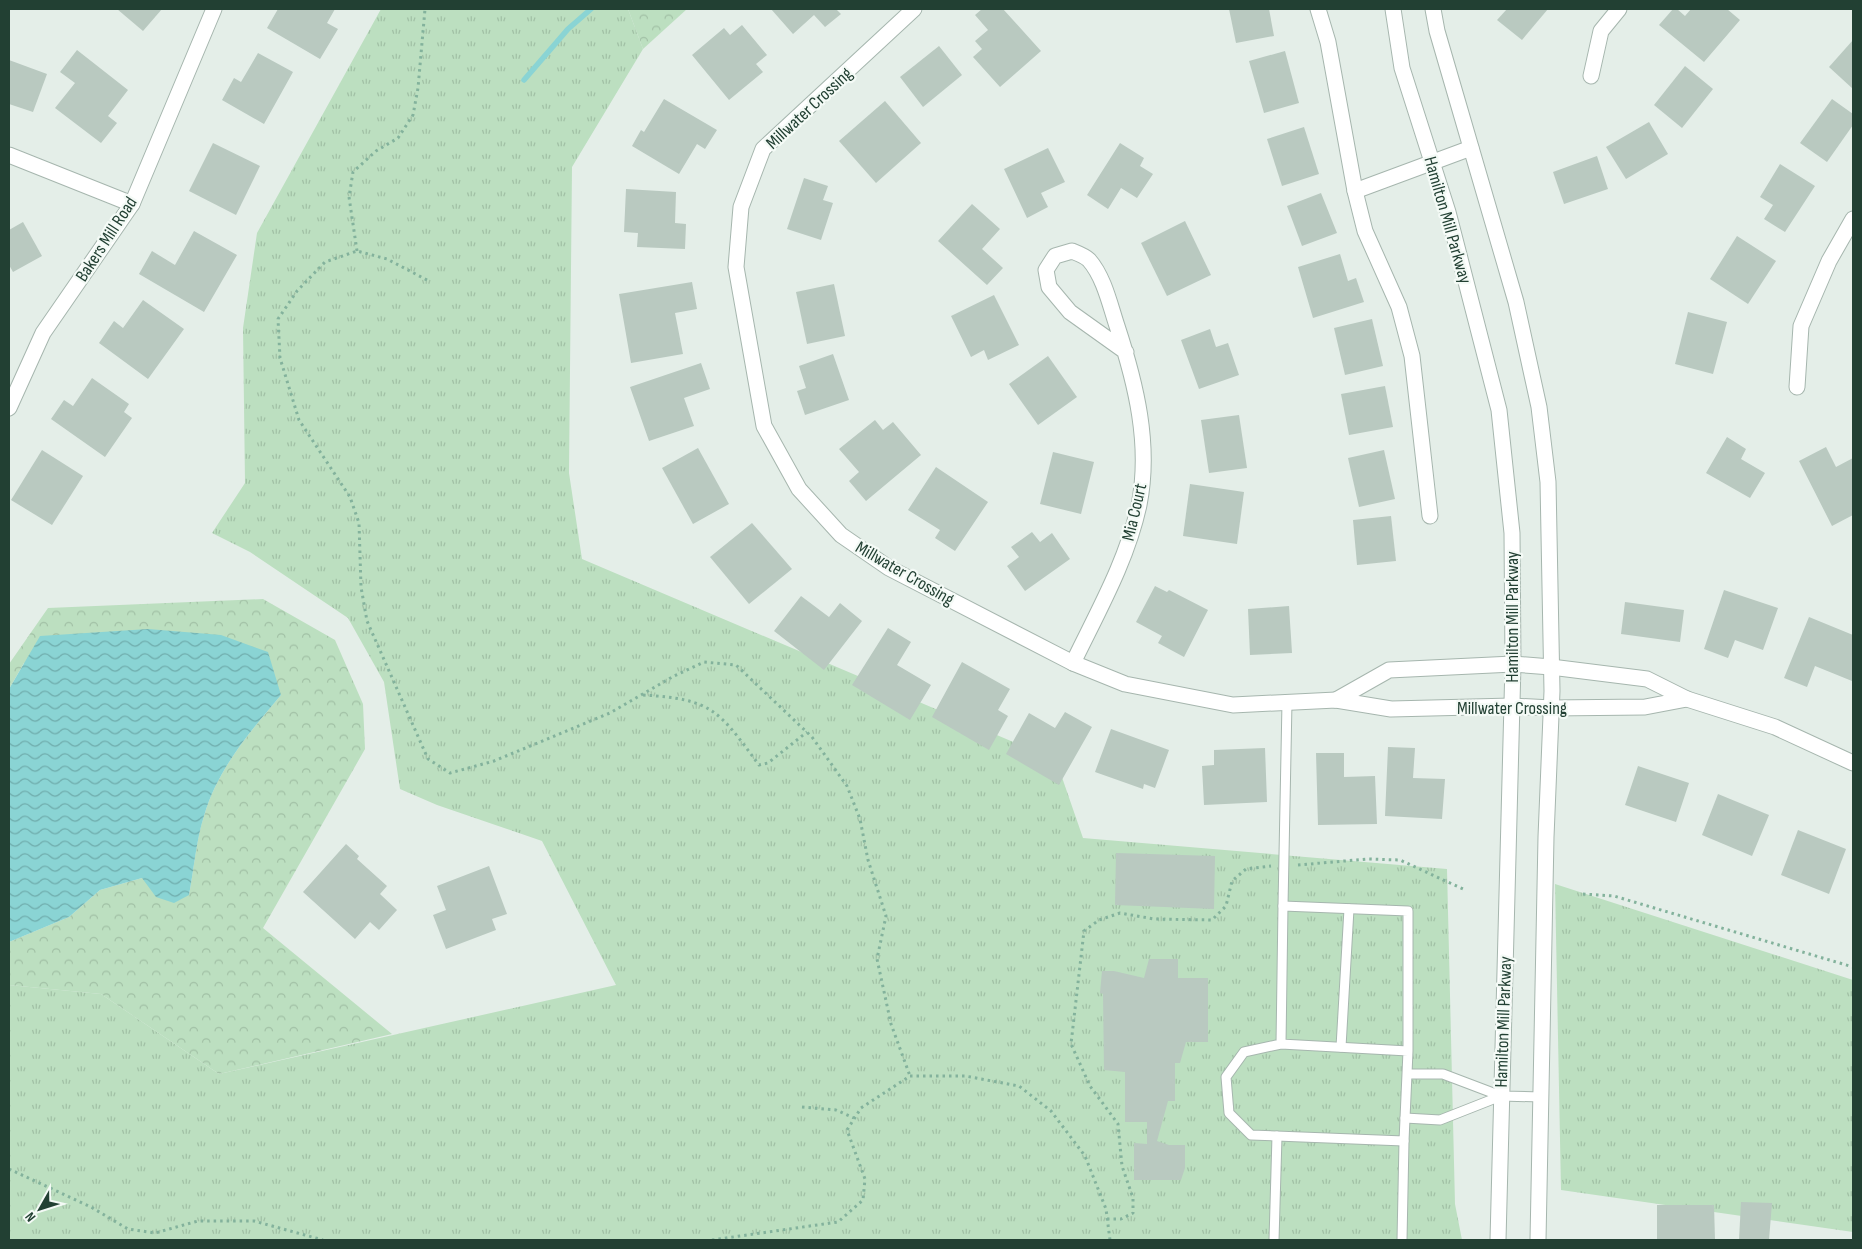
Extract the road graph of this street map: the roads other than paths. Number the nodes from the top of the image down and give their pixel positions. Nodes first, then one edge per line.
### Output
1 (214, 9) edge
2 (914, 9) edge
3 (1318, 9) edge
4 (1393, 9) edge
5 (1433, 9) edge
6 (1619, 9) edge
7 (1591, 76) dead end
8 (1471, 148) junction
9 (9, 155) edge
10 (1432, 162) junction
11 (1355, 191) junction
12 (132, 204) junction
13 (1853, 219) edge
14 (1126, 352) junction
15 (1797, 387) dead end
16 (9, 408) edge
17 (1430, 516) dead end
18 (1073, 664) junction
19 (1513, 664) junction
20 (1552, 667) junction
21 (1687, 699) junction
22 (1336, 700) junction
23 (1288, 702) junction
24 (1512, 706) junction
25 (1551, 708) junction
26 (1853, 763) edge
27 (1283, 906) junction
28 (1349, 908) junction
29 (1281, 1044) junction
30 (1341, 1047) junction
31 (1408, 1051) junction
32 (1408, 1074) junction
33 (1501, 1096) junction
34 (1541, 1097) junction
35 (1405, 1118) junction
36 (1277, 1136) junction
37 (1404, 1141) junction
38 (1274, 1240) edge
39 (1402, 1240) edge
40 (1498, 1240) edge
41 (1538, 1240) edge

1 - 12 street, Bakers Mill Road
2 - 18 street, Millwater Crossing
3 - 11 street
4 - 10 street, Hamilton Mill Parkway
5 - 8 street
6 - 7 street
8 - 10 street
8 - 20 street
9 - 12 street
10 - 11 street
10 - 19 street, Hamilton Mill Parkway
11 - 17 street
12 - 16 street, Bakers Mill Road
13 - 15 street
14 - 14 street, Mia Court
14 - 18 street, Mia Court
18 - 23 street, Millwater Crossing
19 - 20 street, Millwater Crossing
19 - 22 street, Millwater Crossing
19 - 24 street, Hamilton Mill Parkway
20 - 21 street, Millwater Crossing
20 - 25 street
21 - 25 street, Millwater Crossing
21 - 26 street, Millwater Crossing
22 - 23 street, Millwater Crossing
22 - 24 street, Millwater Crossing
23 - 27 lane
24 - 25 street, Millwater Crossing
24 - 33 street, Hamilton Mill Parkway
25 - 34 street
27 - 28 lane
27 - 29 lane
28 - 30 lane
28 - 31 lane
29 - 30 lane
29 - 36 lane
30 - 31 lane
31 - 32 lane
32 - 33 lane
32 - 35 lane
33 - 34 lane
33 - 35 lane
33 - 40 street, Hamilton Mill Parkway
34 - 41 street
35 - 37 lane
36 - 37 lane
36 - 38 lane
37 - 39 lane

